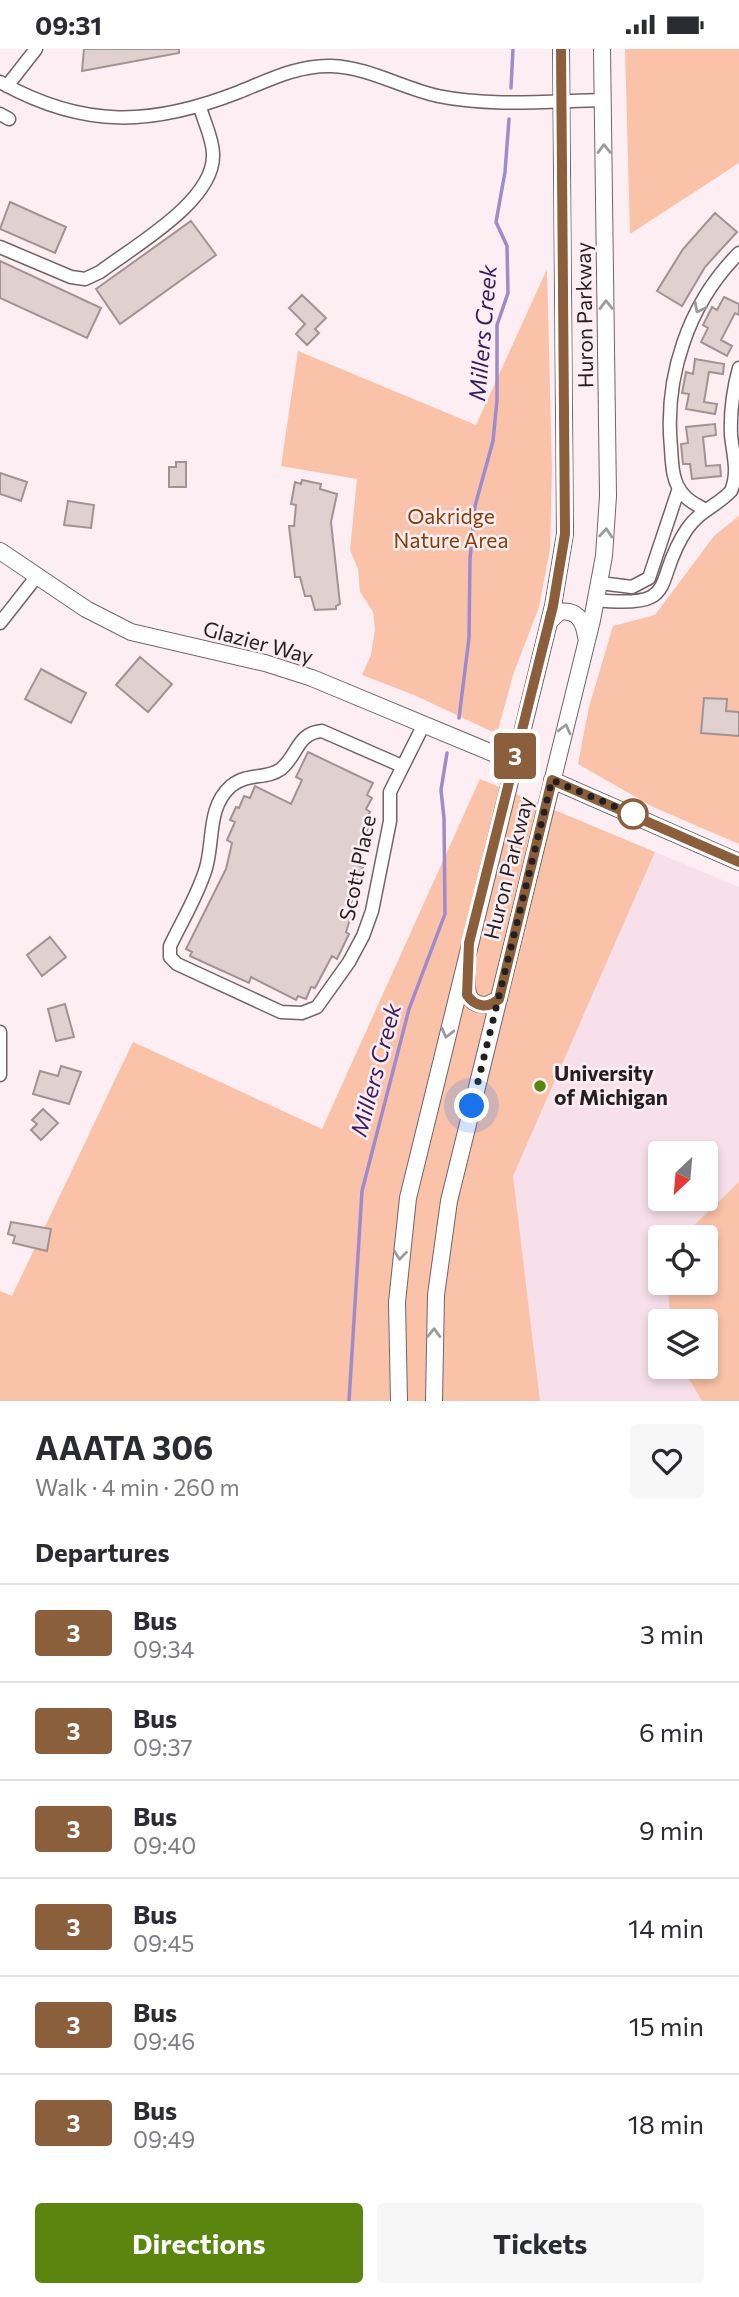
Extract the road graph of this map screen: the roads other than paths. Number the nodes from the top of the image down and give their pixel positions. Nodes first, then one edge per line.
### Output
1 (36, 49) edge
2 (561, 49) edge
3 (603, 49) edge
4 (4, 84) edge
5 (562, 100) junction
6 (603, 100) junction
7 (200, 107) junction
8 (0, 247) edge
9 (739, 253) edge
10 (739, 368) edge
11 (679, 488) junction
12 (705, 509) junction
13 (0, 551) edge
14 (37, 576) junction
15 (600, 583) junction
16 (596, 600) junction
17 (0, 623) edge
18 (548, 623) junction
19 (587, 639) junction
20 (424, 724) junction
21 (514, 762) junction
22 (402, 766) junction
23 (552, 780) junction
24 (739, 862) edge
25 (469, 943) junction
26 (499, 999) junction
27 (0, 1032) edge
28 (0, 1075) edge
29 (399, 1401) edge
30 (434, 1401) edge

1 - 4 street
2 - 5 main road, Huron Parkway
3 - 6 main road, Huron Parkway
4 - 7 street
5 - 6 street
5 - 7 street
5 - 18 main road, Huron Parkway
15 -> 6 main road, Huron Parkway
7 - 8 street
9 -> 11 street
10 - 12 street
11 - 12 street
11 - 15 street
12 - 16 street
13 - 14 main road, Glazier Way
14 - 17 street
14 - 20 main road, Glazier Way
15 - 16 main road, Huron Parkway
16 - 19 main road, Huron Parkway
18 - 19 main road
18 - 21 main road, Huron Parkway
23 -> 19 main road, Huron Parkway
20 - 21 main road, Glazier Way
20 - 22 street, Scott Place
21 - 25 main road, Huron Parkway
22 - 22 street, Scott Place
23 - 24 main road
23 - 26 main road, Huron Parkway
25 - 26 main road
25 -> 29 main road, Huron Parkway
30 -> 26 main road, Huron Parkway
27 - 28 street

